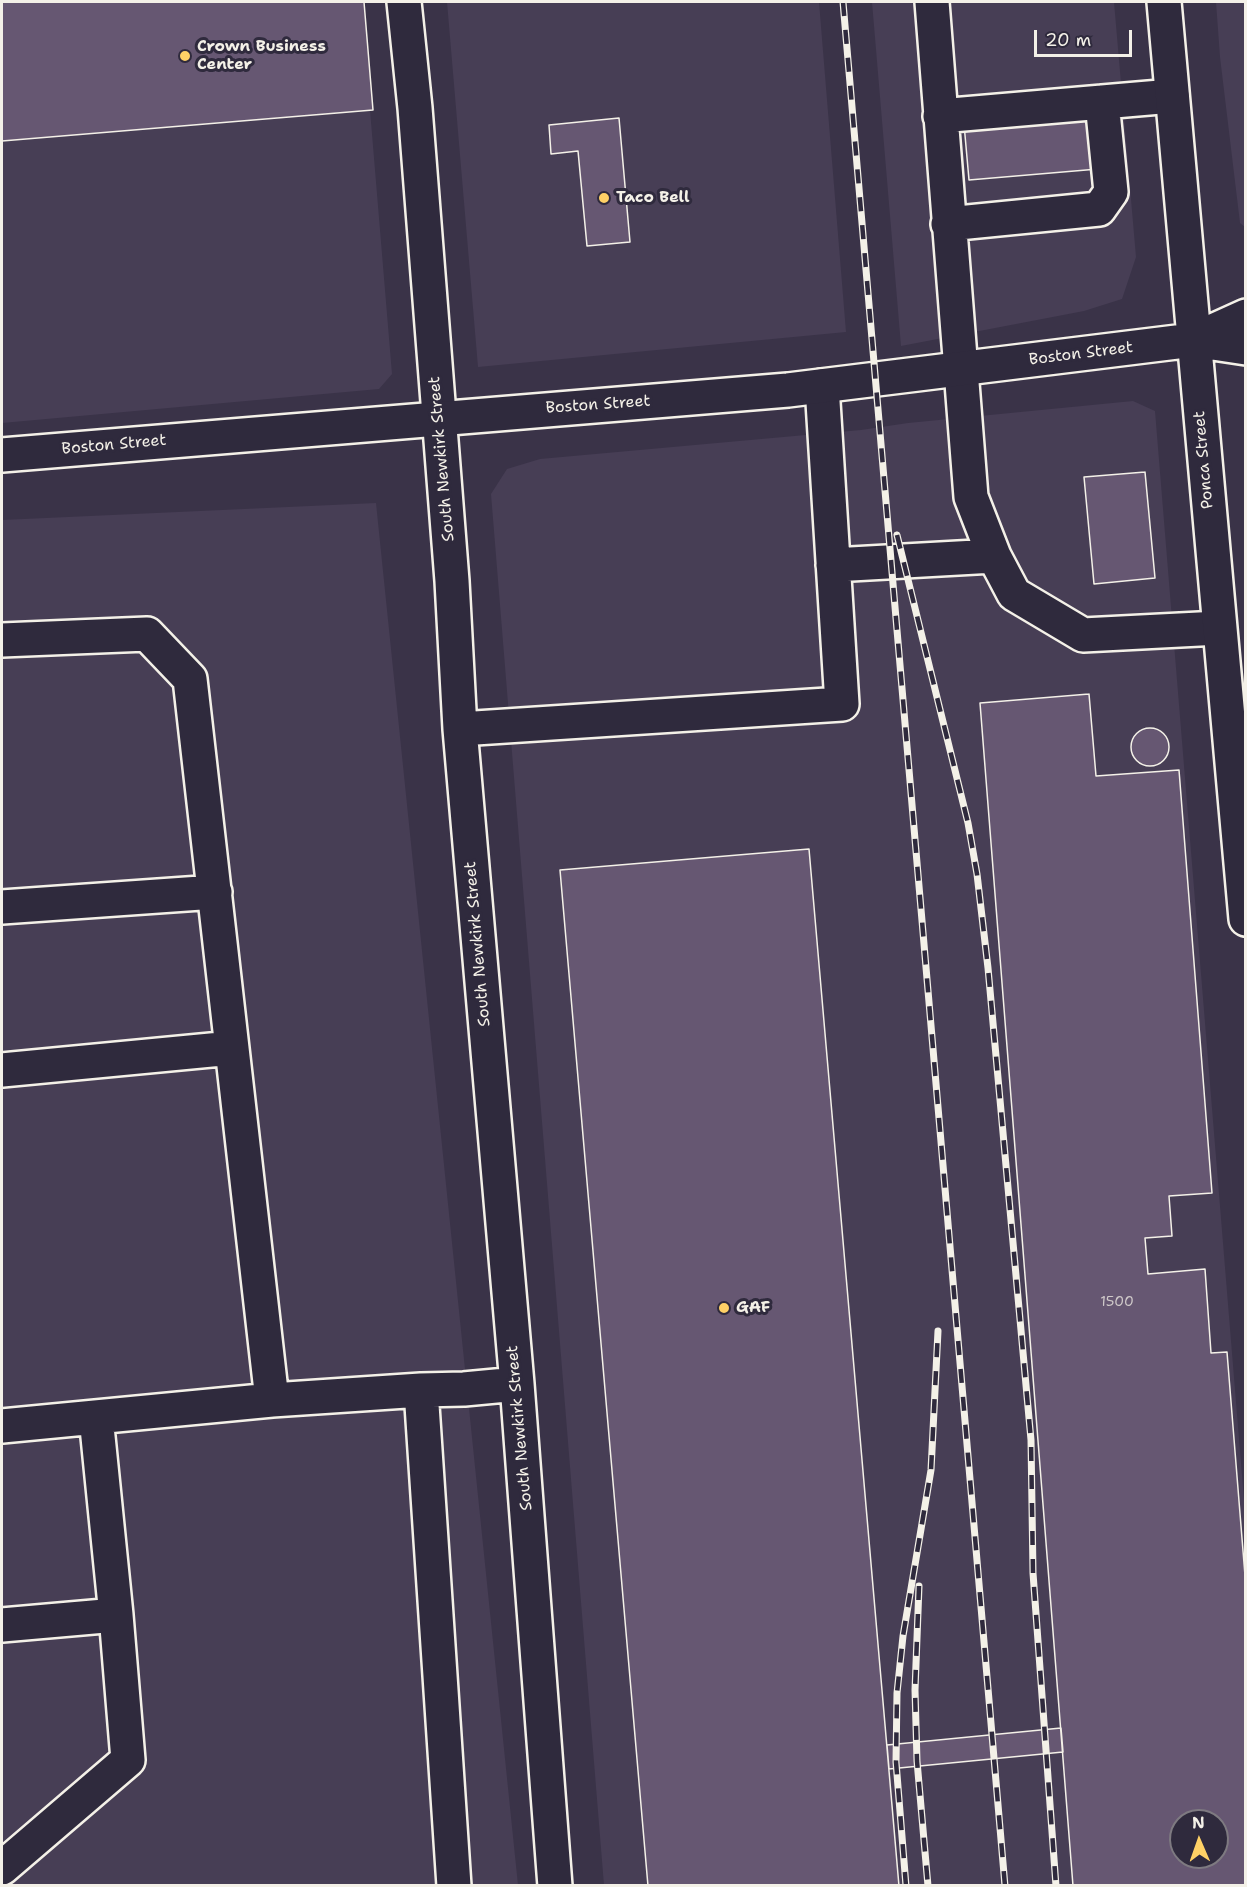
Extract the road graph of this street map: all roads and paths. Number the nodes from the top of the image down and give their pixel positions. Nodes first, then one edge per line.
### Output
1 (404, 2) edge
2 (932, 2) edge
3 (1164, 2) edge
4 (1172, 96) junction
5 (1102, 102) junction
6 (940, 116) junction
7 (948, 224) junction
8 (1245, 316) edge
9 (1193, 340) junction
10 (1245, 348) edge
11 (959, 369) junction
12 (822, 386) junction
13 (439, 418) junction
14 (2, 455) edge
15 (994, 556) junction
16 (833, 565) junction
17 (1220, 628) junction
18 (2, 640) edge
19 (460, 729) junction
20 (1243, 866) edge
21 (215, 892) junction
22 (2, 908) edge
23 (1245, 918) edge
24 (232, 1048) junction
25 (2, 1070) edge
26 (517, 1384) junction
27 (421, 1390) junction
28 (272, 1400) junction
29 (96, 1417) junction
30 (2, 1426) edge
31 (116, 1615) junction
32 (2, 1625) edge
33 (2, 1868) edge
34 (454, 1886) edge
35 (555, 1886) edge

1 - 13 main road, South Newkirk Street
2 - 6 main road
3 - 4 main road, Ponca Street
4 - 5 main road
4 - 9 main road, Ponca Street
5 - 6 main road
5 - 7 main road
6 - 7 main road
7 - 11 main road
8 - 9 main road
9 - 10 main road
9 - 11 main road, Boston Street
9 - 17 main road, Ponca Street
11 - 12 main road, Boston Street
11 - 15 main road
12 - 13 main road, Boston Street
12 - 16 main road
13 - 14 main road, Boston Street
13 - 19 main road, South Newkirk Street
15 - 16 main road
15 - 17 main road
16 - 19 main road
17 - 20 main road, Ponca Street
18 - 21 main road
19 - 26 main road, South Newkirk Street
20 - 23 main road, Ponca Street
21 - 22 main road
21 - 24 main road
24 - 25 main road
24 - 28 main road
26 - 27 main road
26 - 35 main road, South Newkirk Street
27 - 28 main road
27 - 34 main road
28 - 29 main road
29 - 30 main road
29 - 31 main road
31 - 32 main road
31 - 33 main road

